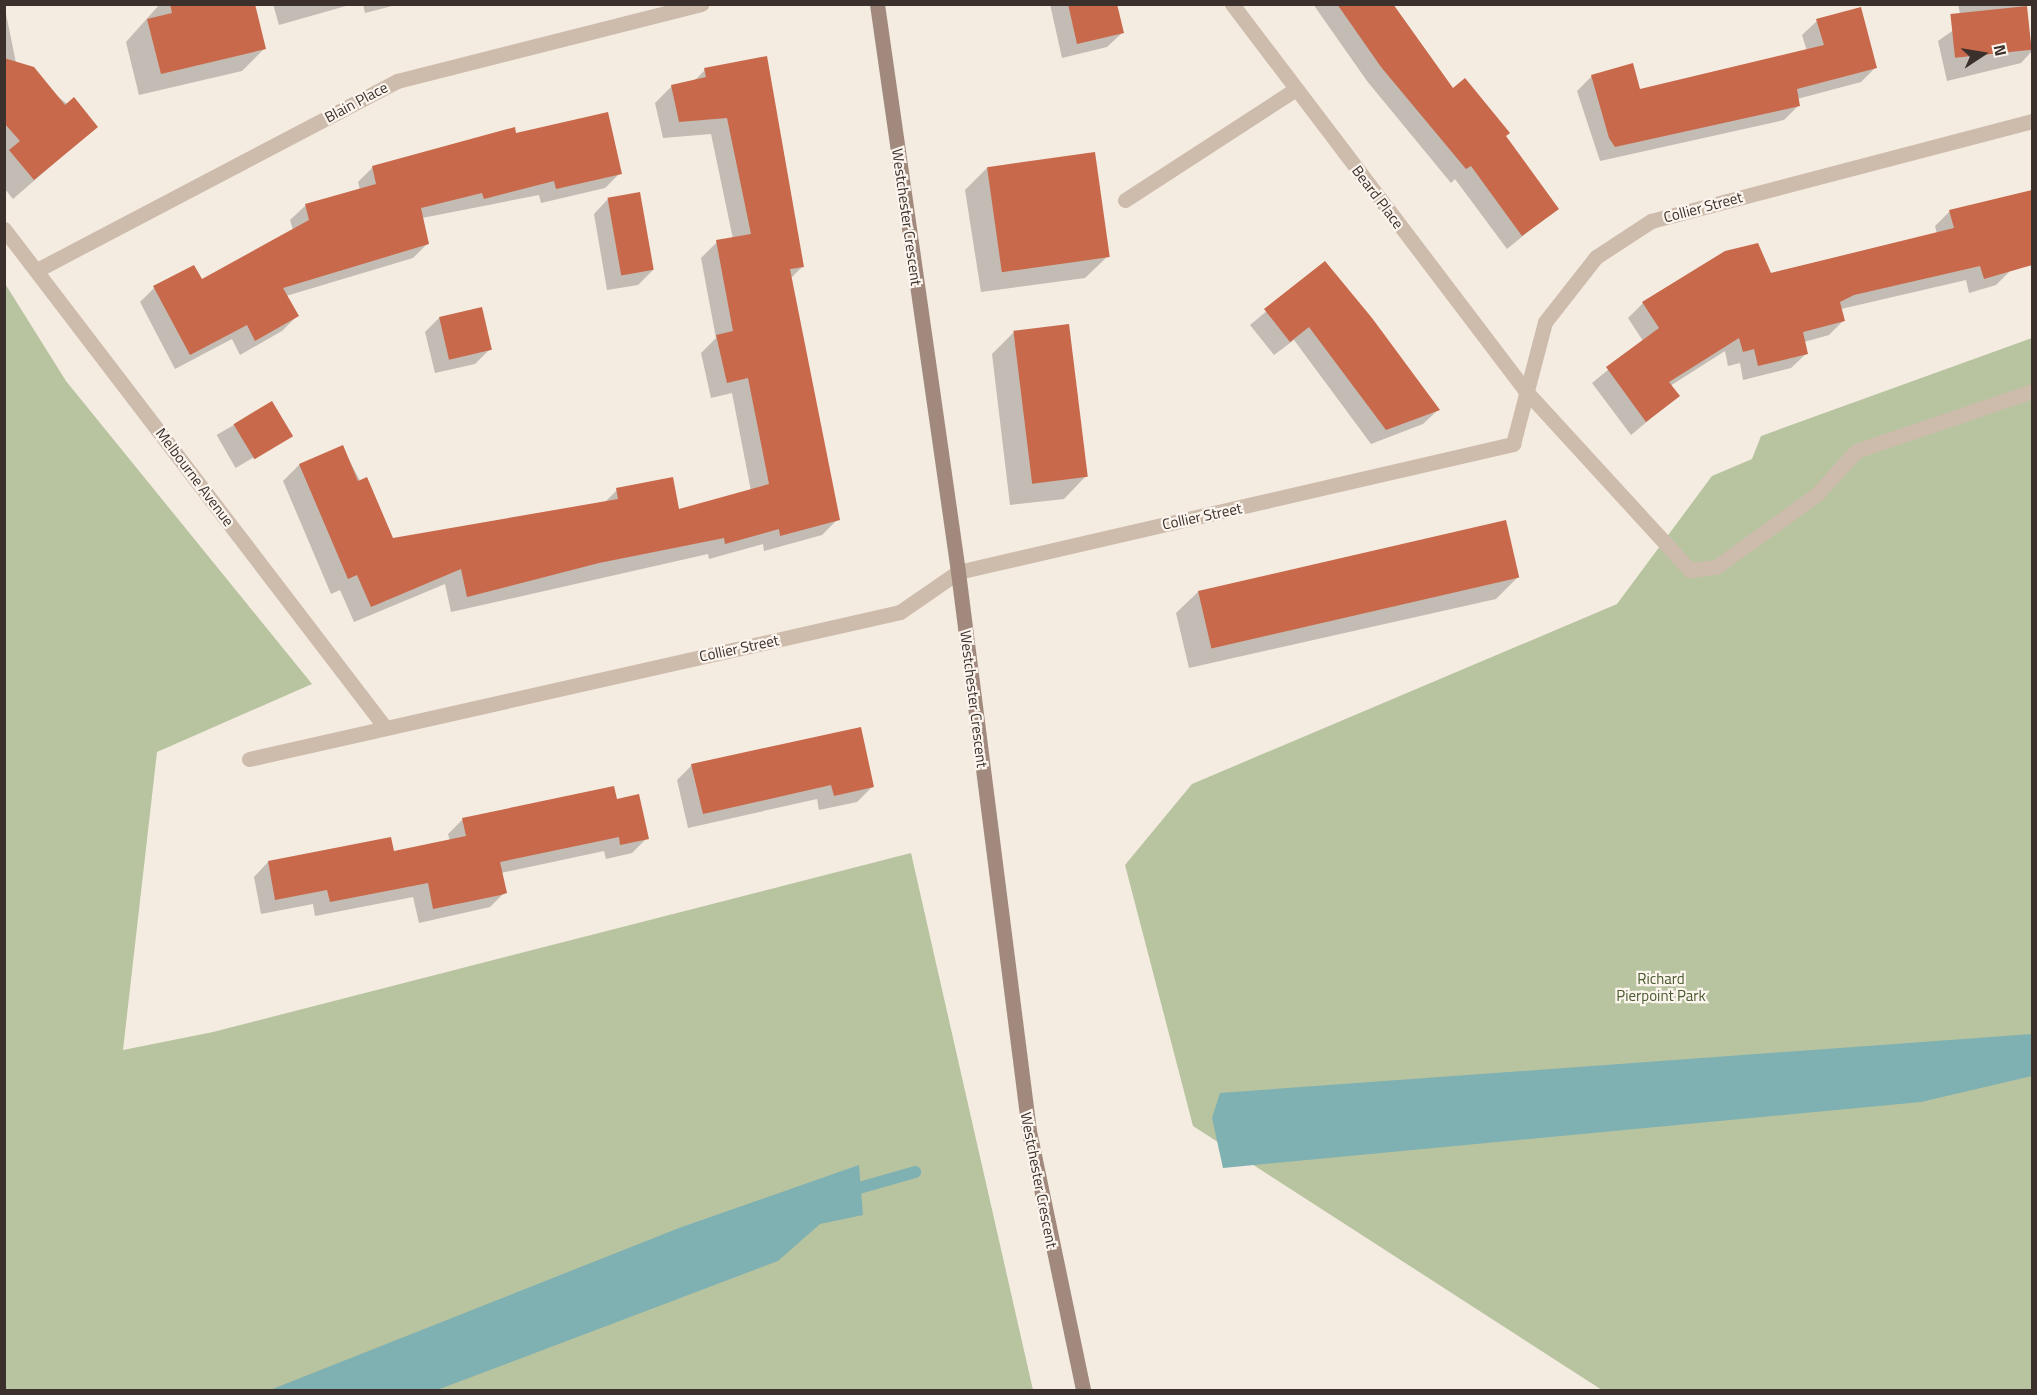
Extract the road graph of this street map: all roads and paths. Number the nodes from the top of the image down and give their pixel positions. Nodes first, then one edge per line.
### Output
1 (701, 4) edge
2 (877, 4) edge
3 (1232, 4) edge
4 (1296, 89) junction
5 (2032, 121) edge
6 (1125, 200) dead end
7 (4, 229) edge
8 (37, 270) junction
9 (1524, 390) junction
10 (2032, 391) edge
11 (958, 572) junction
12 (384, 726) junction
13 (249, 759) dead end
14 (1083, 1390) edge

1 - 8 street, Blain Place
2 - 11 main road, Westchester Crescent
3 - 4 street, Beard Place
4 - 6 street
4 - 9 street, Beard Place
5 - 9 street, Collier Street
7 - 8 street, Melbourne Avenue
8 - 12 street, Melbourne Avenue
9 - 10 street, Beard Place
9 - 11 street, Collier Street
11 - 12 street, Collier Street
11 - 14 main road, Westchester Crescent
12 - 13 street, Collier Street

